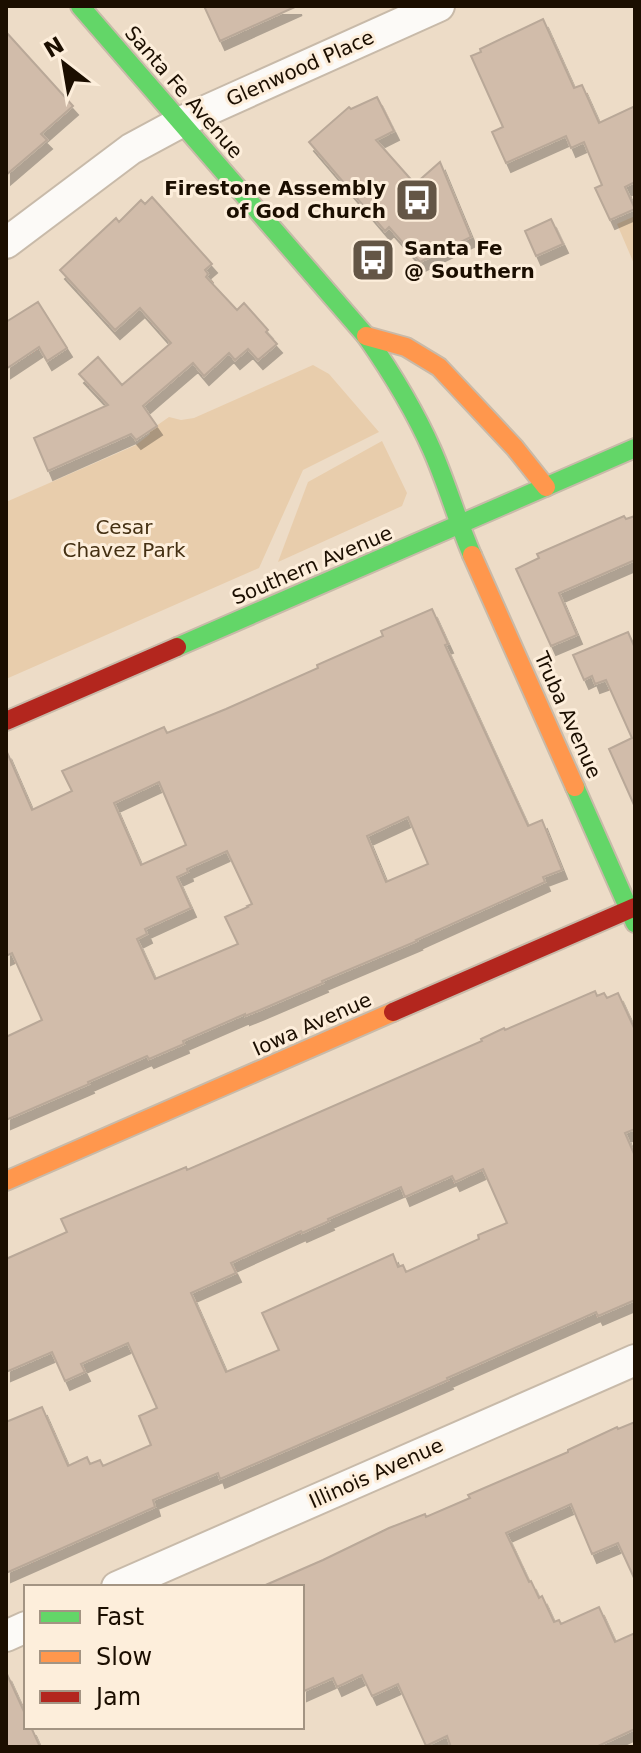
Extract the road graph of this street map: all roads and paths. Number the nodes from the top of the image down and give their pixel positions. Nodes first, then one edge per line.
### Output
1 (80, 6) edge
2 (439, 6) edge
3 (181, 122) junction
4 (6, 243) edge
5 (366, 336) junction
6 (635, 448) edge
7 (546, 487) junction
8 (459, 525) junction
9 (6, 721) edge
10 (633, 913) edge
11 (6, 1181) edge
12 (635, 1360) edge
13 (122, 1585) edge

1 - 3 street, Santa Fe Avenue
2 - 3 street, Glenwood Place
3 - 4 street, Glenwood Place
3 - 5 street, Santa Fe Avenue
5 - 7 street
5 - 8 street, Santa Fe Avenue
6 - 7 street, Southern Avenue
7 - 8 street, Southern Avenue
8 - 9 street, Southern Avenue
8 - 10 street, Truba Avenue
10 - 11 street, Iowa Avenue
12 - 13 street, Illinois Avenue

